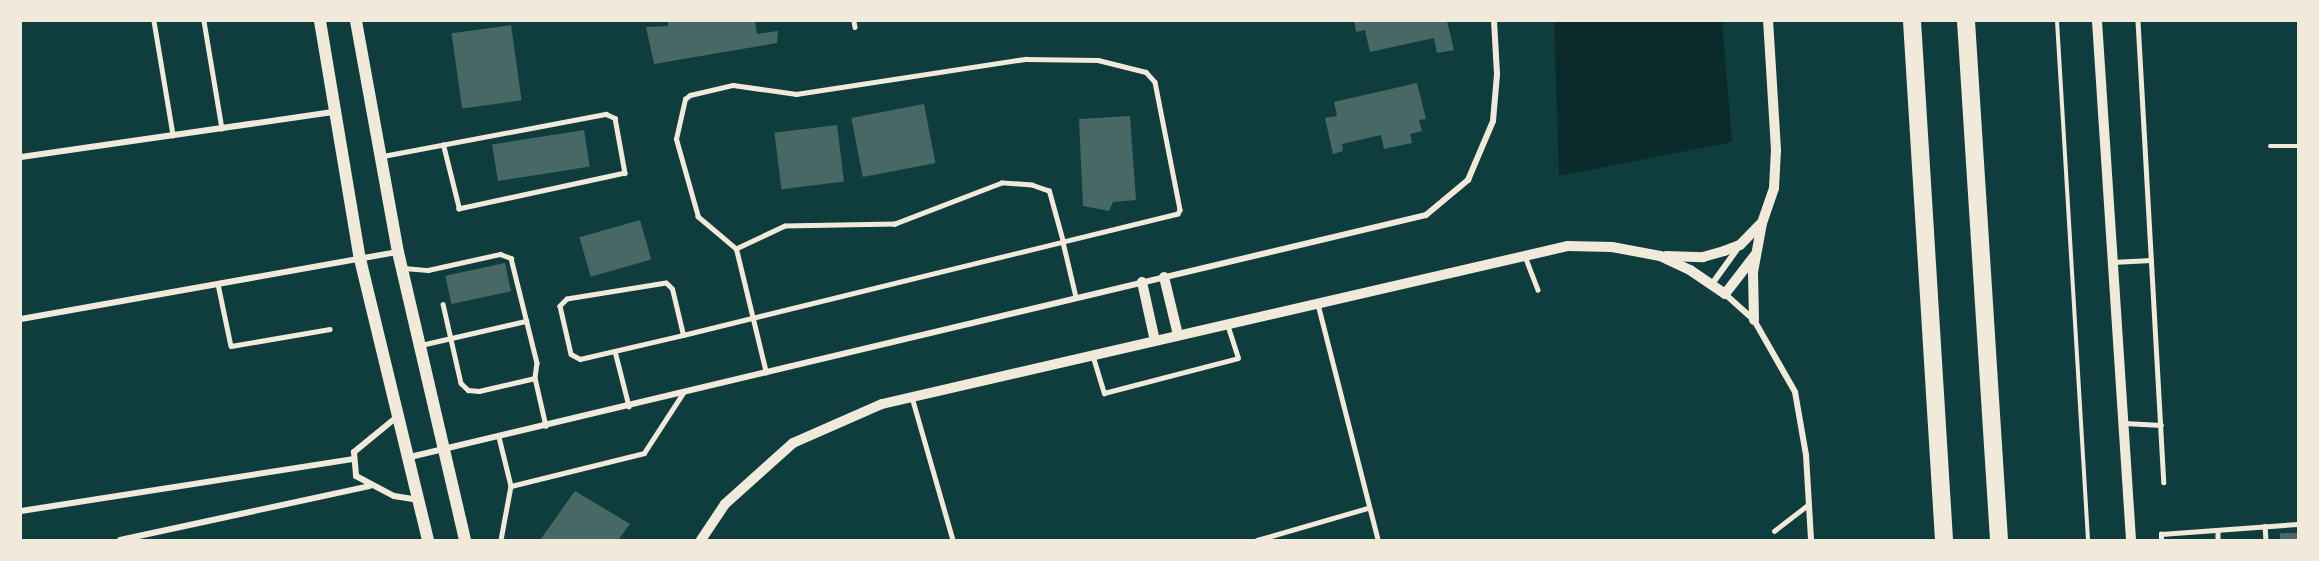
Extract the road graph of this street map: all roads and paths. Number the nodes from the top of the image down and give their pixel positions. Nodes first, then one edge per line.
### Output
1 (154, 21) edge
2 (204, 21) edge
3 (320, 21) edge
4 (356, 21) edge
5 (854, 21) edge
6 (1494, 21) edge
7 (1768, 21) edge
8 (1912, 21) edge
9 (1966, 21) edge
10 (2057, 21) edge
11 (2097, 21) edge
12 (2138, 21) edge
13 (855, 27) dead end
14 (335, 112) junction
15 (222, 128) junction
16 (173, 135) junction
17 (443, 145) junction
18 (2270, 146) dead end
19 (2298, 146) edge
20 (21, 157) edge
21 (381, 157) junction
22 (1762, 222) junction
23 (1063, 243) junction
24 (1740, 245) junction
25 (736, 249) junction
26 (398, 252) junction
27 (1525, 255) junction
28 (1755, 255) junction
29 (1660, 256) junction
30 (360, 260) junction
31 (2151, 260) junction
32 (2111, 262) junction
33 (401, 267) junction
34 (1164, 277) junction
35 (1142, 282) junction
36 (218, 284) junction
37 (1712, 284) junction
38 (1538, 290) dead end
39 (1725, 294) junction
40 (1076, 297) junction
41 (1318, 303) junction
42 (442, 304) dead end
43 (752, 318) junction
44 (21, 319) edge
45 (1754, 320) junction
46 (526, 321) junction
47 (1227, 324) junction
48 (330, 329) dead end
49 (683, 334) junction
50 (1178, 336) junction
51 (450, 339) junction
52 (1155, 341) junction
53 (419, 346) junction
54 (615, 351) junction
55 (1093, 355) junction
56 (765, 373) junction
57 (535, 378) junction
58 (683, 393) junction
59 (912, 397) junction
60 (629, 406) junction
61 (399, 415) junction
62 (2124, 423) junction
63 (2161, 425) junction
64 (546, 426) junction
65 (499, 437) junction
66 (444, 451) junction
67 (410, 458) junction
68 (354, 459) junction
69 (2164, 482) dead end
70 (369, 486) junction
71 (511, 486) junction
72 (419, 500) junction
73 (1809, 504) junction
74 (1368, 508) junction
75 (21, 511) edge
76 (2298, 524) edge
77 (2265, 526) junction
78 (2218, 530) junction
79 (1774, 531) dead end
80 (120, 540) edge
81 (428, 540) edge
82 (465, 540) edge
83 (501, 540) edge
84 (701, 540) edge
85 (953, 540) edge
86 (1257, 540) edge
87 (1378, 540) edge
88 (1811, 540) edge
89 (1944, 540) edge
90 (1999, 540) edge
91 (2088, 540) edge
92 (2131, 540) edge
93 (2161, 540) edge
94 (2218, 540) edge
95 (2266, 540) edge

1 - 16 lane
2 - 15 lane
3 - 14 main road
4 - 21 main road
5 - 13 lane
6 - 34 street
7 - 22 street
8 - 89 highway
9 - 90 highway
10 - 91 path
11 - 32 street
12 - 31 lane
14 - 15 street
14 - 30 main road
15 - 16 street
16 - 20 street
17 - 17 lane
17 - 21 lane
18 - 19 lane
21 - 26 main road
22 - 24 street
22 - 28 street
23 - 25 lane
23 - 25 lane
23 - 40 lane
23 - 43 lane
24 - 29 street
24 - 37 street
25 - 43 lane
26 - 30 street
26 - 33 main road
27 - 29 street
27 - 38 lane
27 - 41 street
28 - 39 street
28 - 45 street
29 - 37 street
30 - 36 street
30 - 61 main road
31 - 32 lane
31 - 63 lane
32 - 62 street
33 - 46 lane
33 - 53 main road
34 - 35 street
34 - 50 street
35 - 40 street
35 - 52 street
36 - 44 street
36 - 48 lane
37 - 39 street
39 - 45 street
40 - 56 street
41 - 47 street
41 - 74 lane
42 - 51 lane
43 - 49 lane
43 - 56 lane
45 - 73 street
46 - 51 lane
46 - 57 lane
47 - 50 street
47 - 55 lane
49 - 54 lane
49 - 54 lane
50 - 52 street
51 - 53 lane
51 - 57 lane
52 - 55 street
53 - 66 main road
54 - 60 lane
55 - 59 street
56 - 58 street
57 - 64 lane
58 - 60 street
58 - 71 lane
59 - 84 street
59 - 85 lane
60 - 64 street
61 - 67 main road
61 - 68 street
62 - 63 lane
62 - 92 street
63 - 69 lane
64 - 65 street
65 - 66 street
65 - 71 lane
66 - 67 street
66 - 82 main road
67 - 72 main road
68 - 70 street
68 - 75 street
70 - 72 street
70 - 80 street
71 - 83 lane
72 - 81 main road
73 - 79 lane
73 - 88 street
74 - 86 lane
74 - 87 lane
76 - 77 lane
77 - 78 lane
77 - 95 lane
78 - 93 lane
78 - 94 lane

